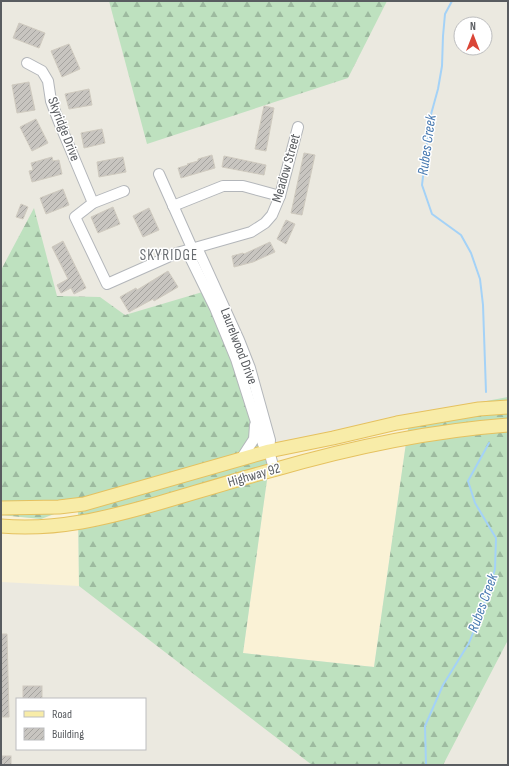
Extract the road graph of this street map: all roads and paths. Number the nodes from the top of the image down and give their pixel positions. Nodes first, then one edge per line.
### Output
1 (27, 63) dead end
2 (298, 127) dead end
3 (159, 174) dead end
4 (124, 191) dead end
5 (280, 196) junction
6 (93, 203) junction
7 (173, 206) junction
8 (192, 248) junction
9 (508, 407) edge
10 (254, 421) junction
11 (508, 425) edge
12 (269, 451) junction
13 (241, 459) junction
14 (274, 469) junction
15 (1, 508) edge
16 (1, 526) edge

1 - 6 street, Skyridge Drive
2 - 5 street, Meadow Street
3 - 7 street, Laurelwood Drive
4 - 6 street
5 - 7 street
5 - 8 street, Meadow Street
6 - 8 street
7 - 8 street, Laurelwood Drive
8 - 10 street, Laurelwood Drive
8 - 12 street, Laurelwood Drive
9 - 12 main road, Highway 92
10 - 12 street, Laurelwood Drive
10 - 13 street, Laurelwood Drive
11 - 14 main road, Highway 92
12 - 13 main road, Highway 92
12 - 14 street, Laurelwood Drive
13 - 15 main road, Highway 92
14 - 16 main road, Highway 92

